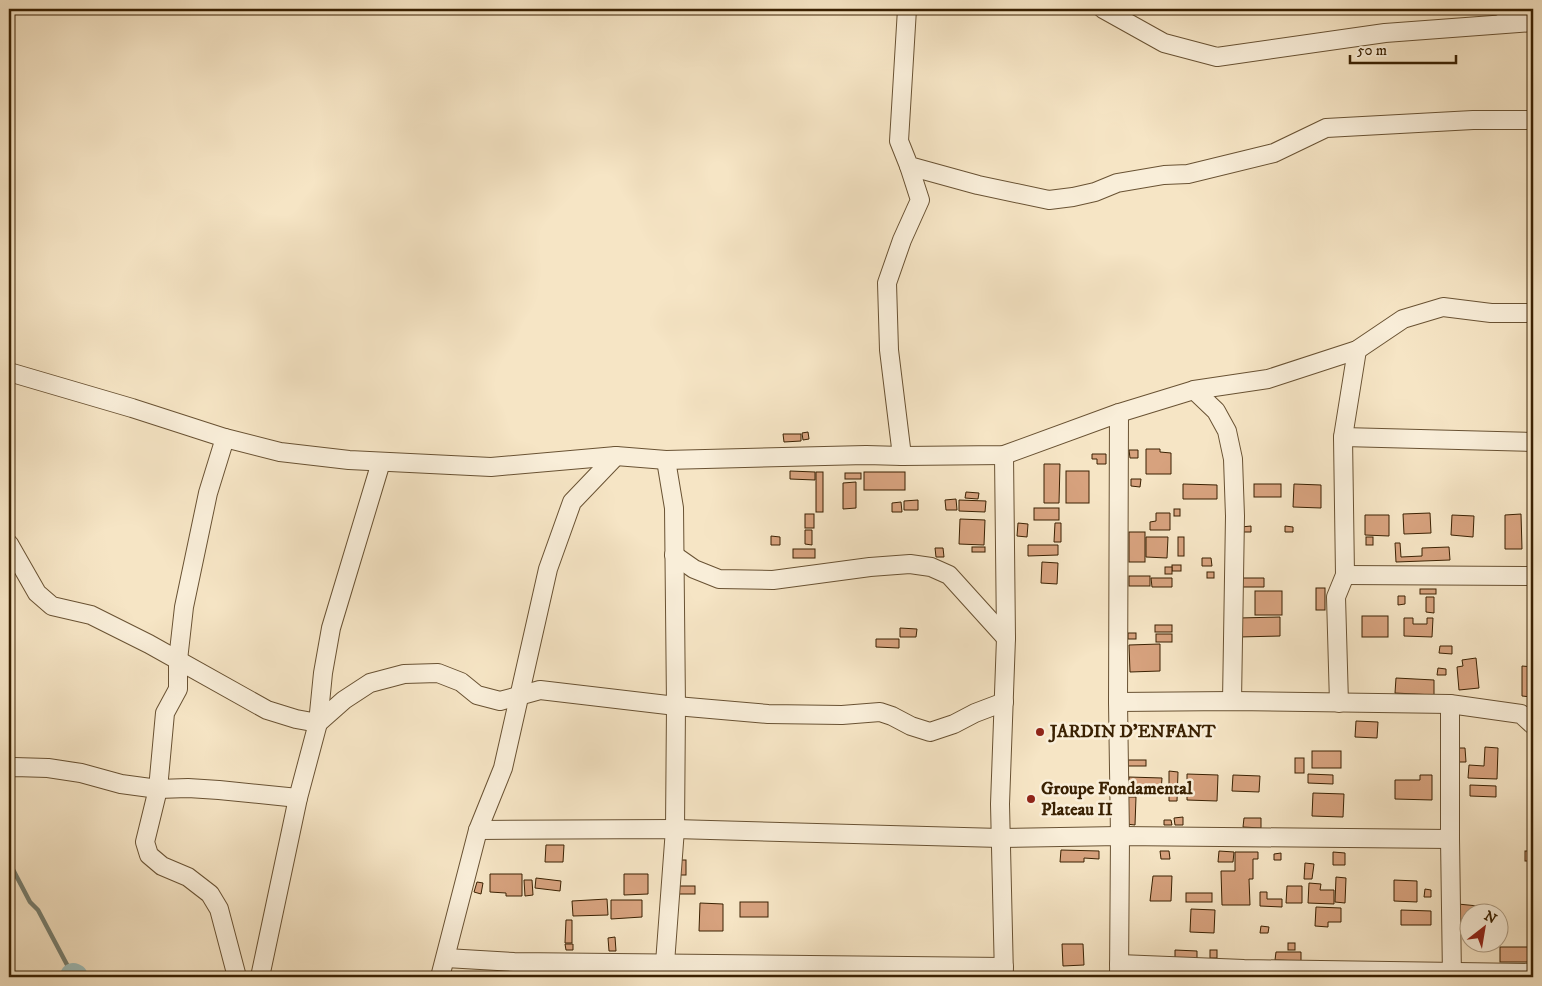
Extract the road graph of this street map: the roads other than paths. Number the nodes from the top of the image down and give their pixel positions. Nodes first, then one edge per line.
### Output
1 (907, 9) edge
2 (1103, 9) edge
3 (1503, 9) edge
4 (1533, 21) edge
5 (1533, 120) edge
6 (909, 166) junction
7 (1533, 314) edge
8 (1357, 350) junction
9 (9, 372) edge
10 (1194, 390) junction
11 (1119, 413) junction
12 (1343, 437) junction
13 (226, 438) junction
14 (1533, 442) edge
15 (1004, 455) junction
16 (616, 456) junction
17 (902, 456) junction
18 (666, 460) junction
19 (381, 462) junction
20 (9, 544) edge
21 (674, 555) junction
22 (1345, 575) junction
23 (1533, 576) edge
24 (1006, 638) junction
25 (178, 660) junction
26 (518, 696) junction
27 (1232, 701) junction
28 (1004, 702) junction
29 (1118, 702) junction
30 (1339, 702) junction
31 (1450, 704) junction
32 (676, 706) junction
33 (318, 723) junction
34 (1533, 725) edge
35 (9, 769) edge
36 (158, 790) junction
37 (298, 798) junction
38 (675, 829) junction
39 (478, 830) junction
40 (1120, 836) junction
41 (1000, 838) junction
42 (1450, 839) junction
43 (446, 958) junction
44 (665, 963) junction
45 (784, 971) edge
46 (1119, 971) edge
47 (1004, 972) edge
48 (1244, 973) edge
49 (1533, 973) edge
50 (1452, 974) edge
51 (237, 977) edge
52 (260, 977) edge
53 (440, 977) edge

1 - 6 street
2 - 4 street
3 - 4 street
5 - 6 street
6 - 17 street
7 - 8 street
8 - 10 street
8 - 12 street
9 - 13 street
10 - 11 street
10 - 27 street
11 - 15 street
11 - 29 street
12 - 14 street
12 - 22 street
13 - 19 street
13 - 25 street
15 - 17 street
15 - 24 street
16 - 18 street
16 - 19 street
16 - 26 street
17 - 18 street
18 - 21 street
19 - 33 street
20 - 25 street
21 - 24 street
21 - 32 street
22 - 23 street
22 - 30 street
24 - 28 street
25 - 33 street
25 - 36 street
26 - 32 street
26 - 33 street
26 - 39 street
27 - 29 street
27 - 30 street
28 - 32 street
28 - 41 street
29 - 40 street
30 - 31 street
31 - 34 street
31 - 42 street
32 - 38 street
33 - 37 street
35 - 36 street
36 - 37 street
36 - 51 street
37 - 52 street
38 - 39 street
38 - 41 street
38 - 44 street
39 - 43 street
40 - 41 street
40 - 42 street
40 - 46 street
41 - 47 street
42 - 50 street
43 - 44 street
43 - 53 street
44 - 45 street
45 - 47 street
46 - 48 street
48 - 50 street
49 - 50 street

